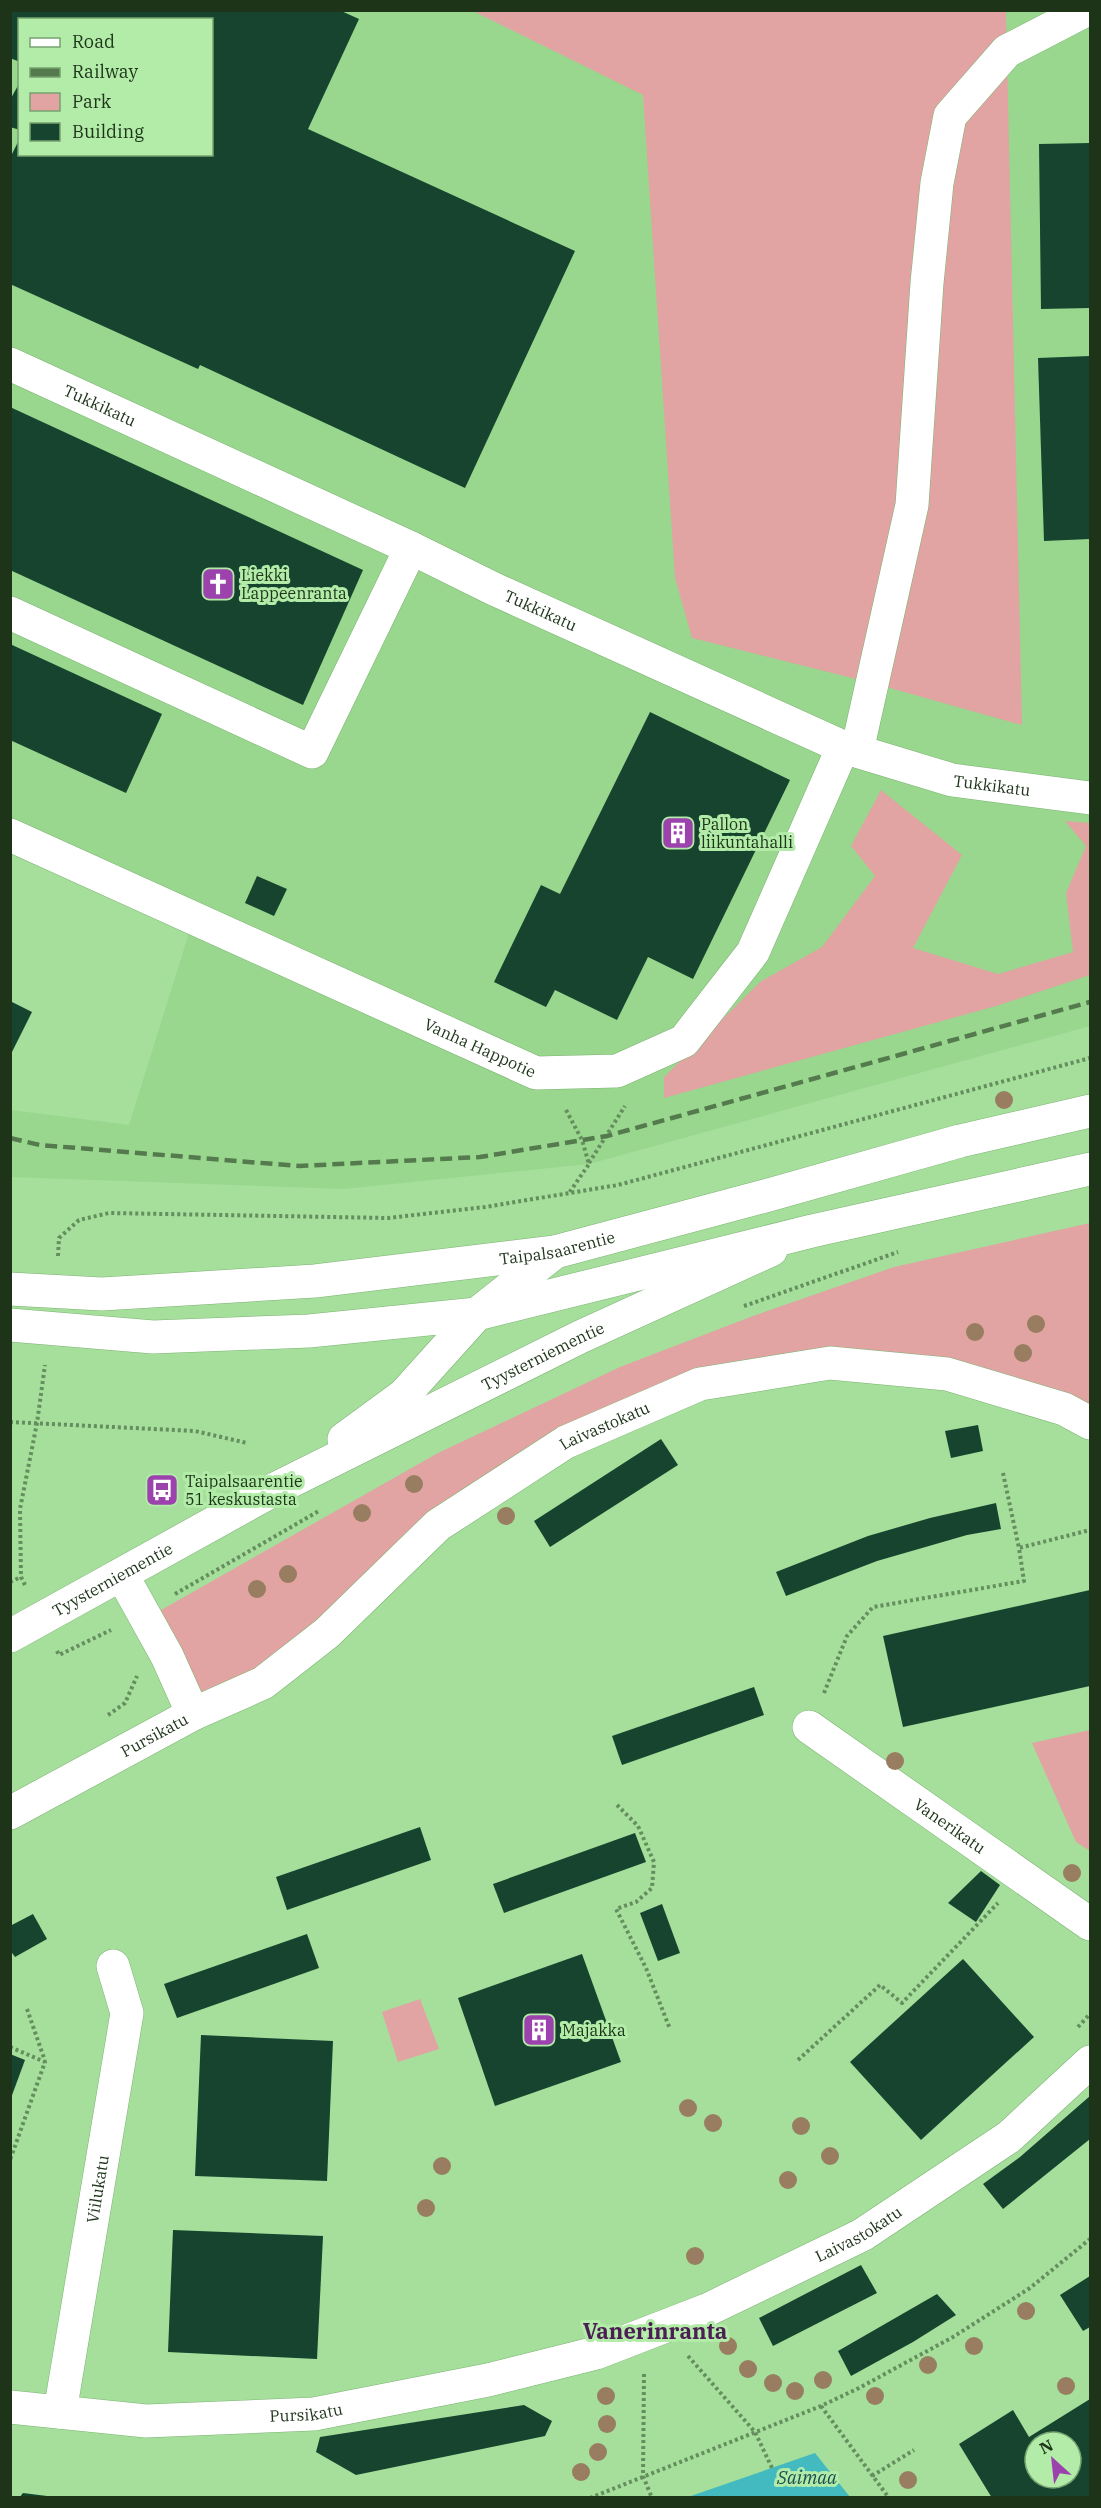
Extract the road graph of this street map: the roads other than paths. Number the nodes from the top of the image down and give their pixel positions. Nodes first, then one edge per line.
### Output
1 (1086, 10) edge
2 (10, 364) edge
3 (411, 548) junction
4 (10, 613) edge
5 (850, 749) junction
6 (1090, 798) edge
7 (10, 835) edge
8 (1090, 1111) edge
9 (1090, 1169) edge
10 (812, 1231) junction
11 (555, 1252) junction
12 (10, 1289) edge
13 (477, 1314) junction
14 (10, 1325) edge
15 (1090, 1423) edge
16 (277, 1488) junction
17 (122, 1575) junction
18 (10, 1636) edge
19 (193, 1714) junction
20 (809, 1727) road end
21 (10, 1813) edge
22 (1090, 1924) edge
23 (113, 1966) dead end
24 (1090, 2062) edge
25 (596, 2352) joint
26 (10, 2407) edge
27 (60, 2412) junction

1 - 5 street, Vanha Happotie
2 - 3 street, Tukkikatu
3 - 4 street
3 - 5 street, Tukkikatu
5 - 6 street, Tukkikatu
5 - 7 street, Vanha Happotie
8 - 11 street, Taipalsaarentie
9 - 10 street
10 - 13 street
10 - 16 street, Tyysterniementie
11 - 12 street, Taipalsaarentie
11 - 13 street, Tyysterniementie
13 - 14 street
13 - 16 street, Tyysterniementie
15 - 19 street, Laivastokatu
16 - 17 street, Tyysterniementie
17 - 18 street, Tyysterniementie
17 - 19 street, Pursikatu
19 - 21 street, Pursikatu
20 - 22 street, Vanerikatu
23 - 27 street, Viilukatu
24 - 25 street, Laivastokatu
25 - 27 street, Pursikatu
26 - 27 street, Pursikatu

